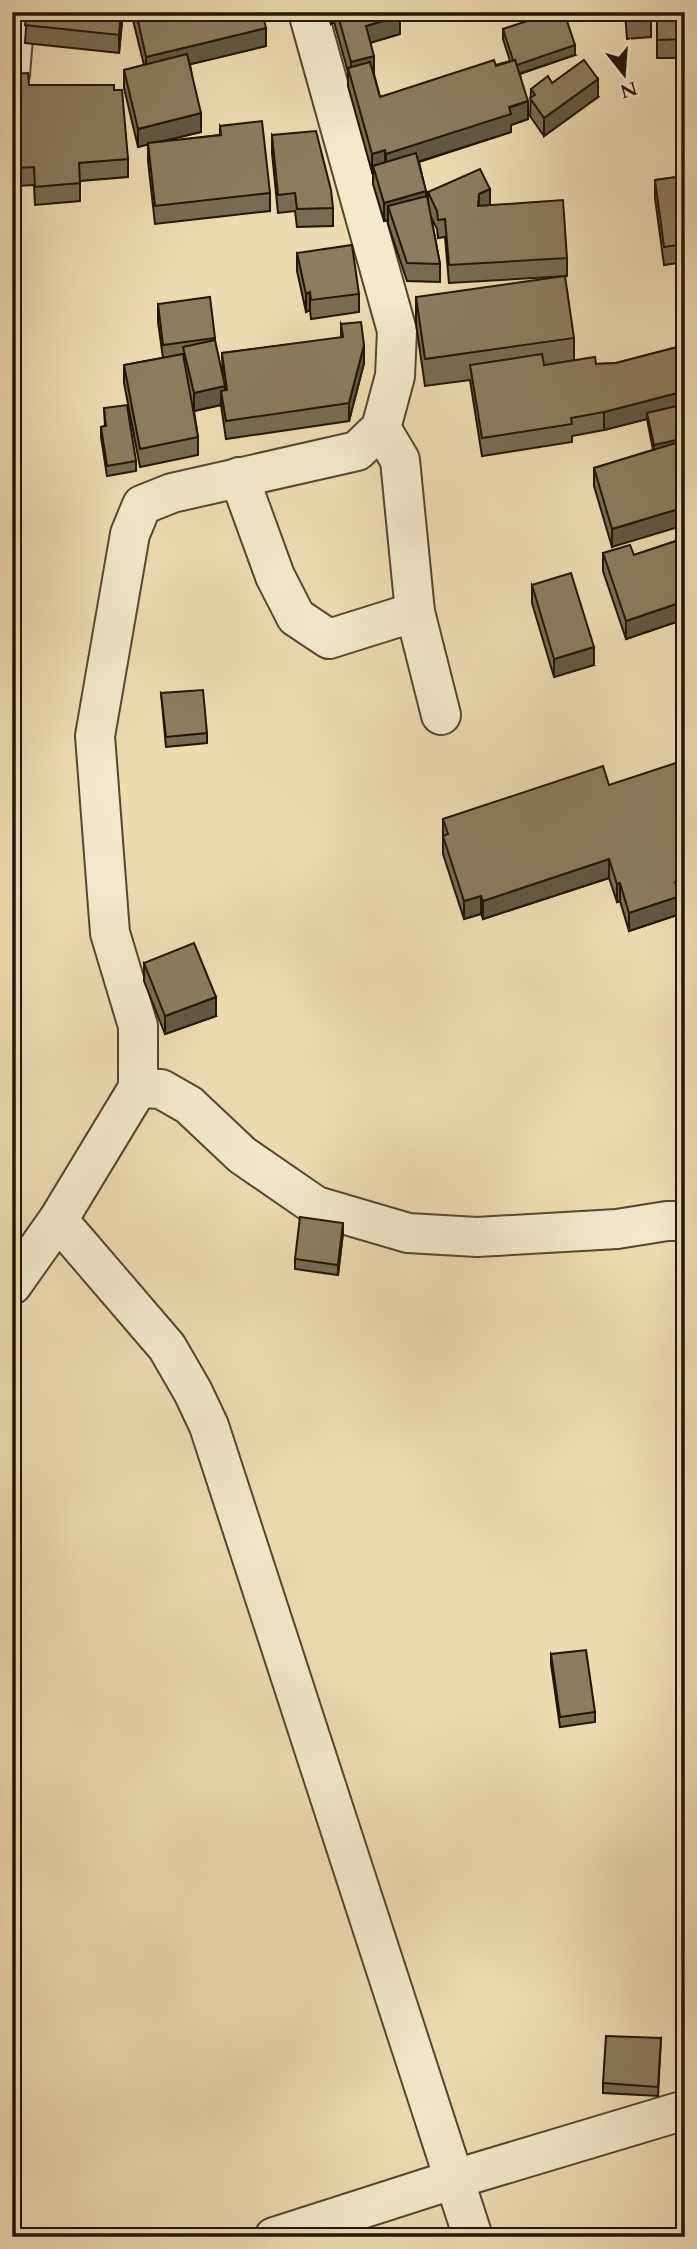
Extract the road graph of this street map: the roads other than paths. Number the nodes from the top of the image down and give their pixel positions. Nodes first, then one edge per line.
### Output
1 (22, 12) edge
2 (308, 12) edge
3 (17, 75) edge
4 (380, 428) junction
5 (239, 477) junction
6 (415, 611) junction
7 (441, 715) dead end
8 (138, 1088) junction
9 (58, 1220) junction
10 (685, 1221) edge
11 (12, 1285) edge
12 (685, 2110) edge
13 (455, 2179) junction
14 (274, 2237) edge
15 (473, 2237) edge

1 - 3 lane
2 - 4 street
4 - 5 street
4 - 6 street
5 - 6 street
5 - 8 street
6 - 7 street
8 - 9 street
8 - 10 street
9 - 11 street
9 - 13 street
12 - 13 street
13 - 14 street
13 - 15 street

